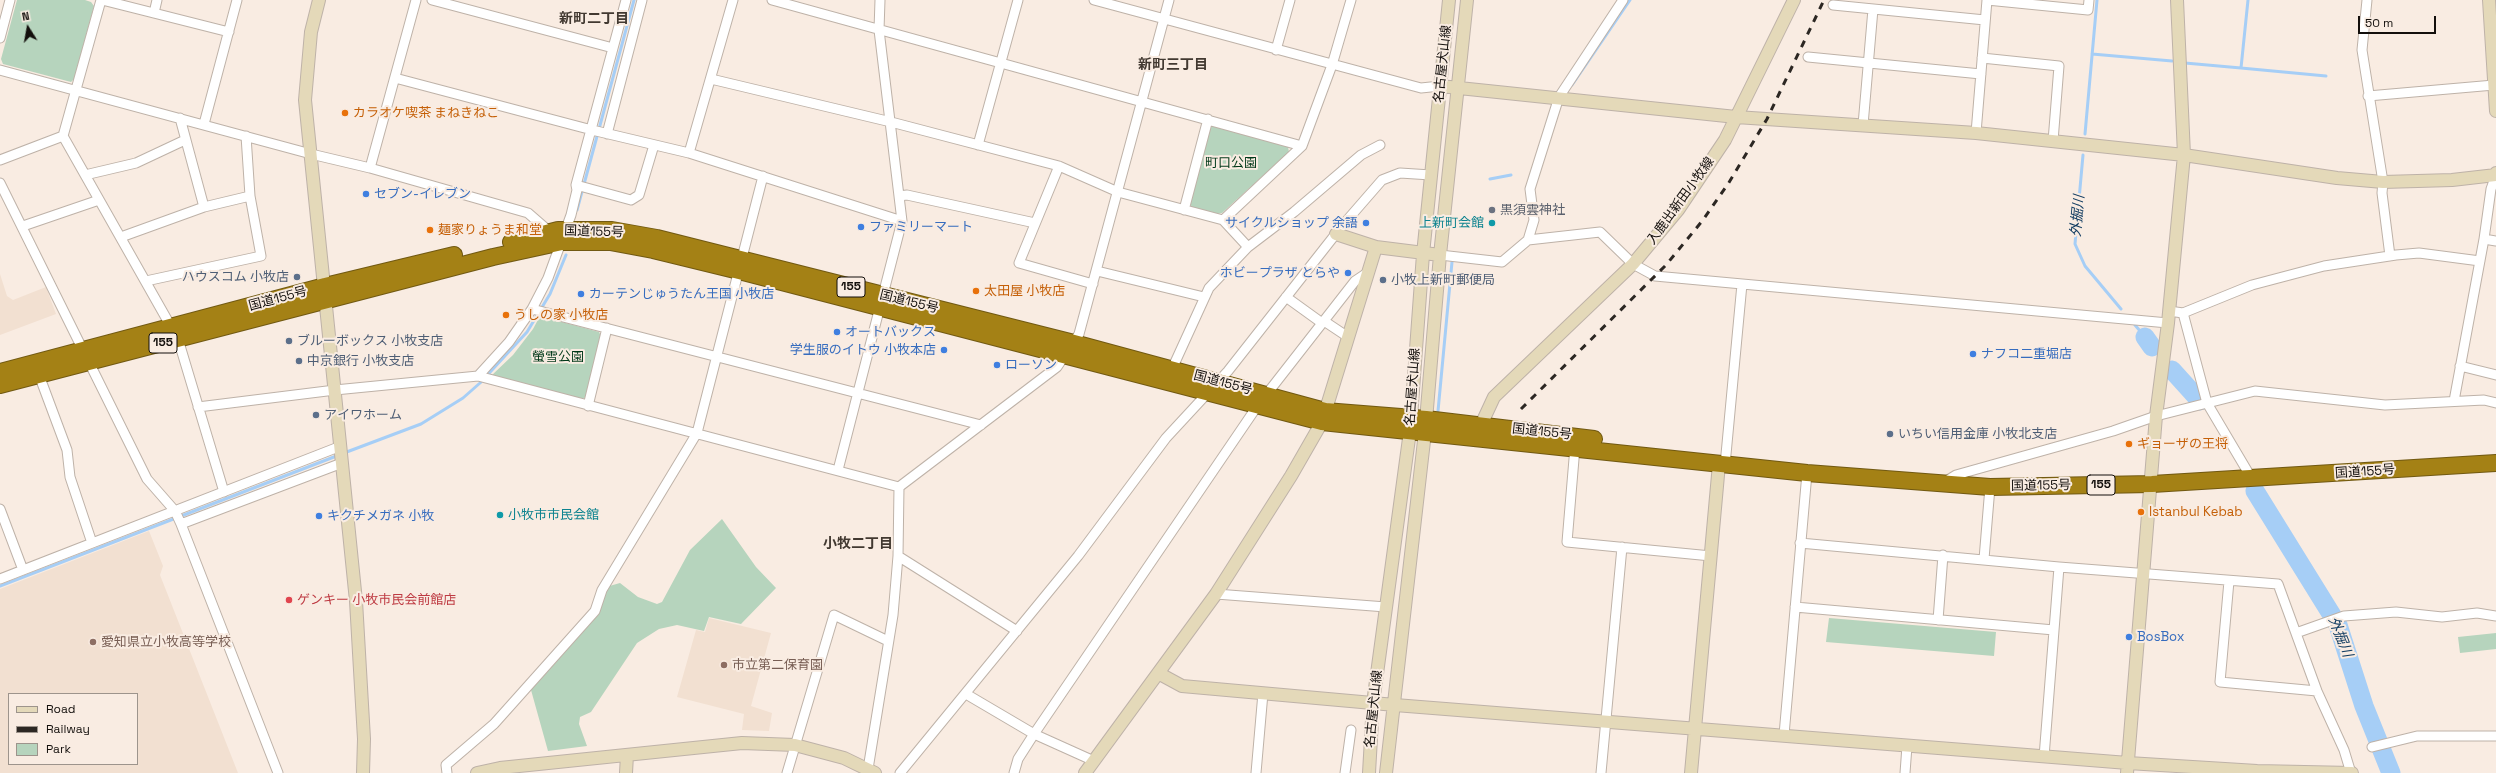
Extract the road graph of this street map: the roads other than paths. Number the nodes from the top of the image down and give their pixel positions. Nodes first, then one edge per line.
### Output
1 (10, 0) edge
2 (101, 0) edge
3 (157, 0) edge
4 (237, 0) edge
5 (319, 0) edge
6 (416, 0) edge
7 (432, 0) edge
8 (626, 0) edge
9 (642, 0) edge
10 (733, 0) edge
11 (772, 0) edge
12 (880, 0) edge
13 (1018, 0) edge
14 (1094, 0) edge
15 (1169, 0) edge
16 (1290, 0) edge
17 (1351, 0) edge
18 (1449, 0) edge
19 (1467, 0) edge
20 (1623, 0) edge
21 (1794, 0) edge
22 (1987, 0) edge
23 (2089, 0) edge
24 (2177, 0) edge
25 (2367, 0) edge
26 (2488, 0) edge
27 (1833, 5) dead end
28 (1872, 9) junction
29 (154, 13) junction
30 (1164, 19) junction
31 (1985, 20) junction
32 (879, 30) junction
33 (229, 32) junction
34 (0, 38) edge
35 (613, 48) junction
36 (1276, 50) junction
37 (1808, 57) dead end
38 (1982, 58) junction
39 (1000, 62) junction
40 (1868, 63) junction
41 (1332, 65) junction
42 (0, 70) edge
43 (1981, 74) junction
44 (395, 78) junction
45 (711, 79) junction
46 (2495, 82) edge
47 (1440, 86) junction
48 (1456, 87) junction
49 (76, 91) junction
50 (2368, 96) junction
51 (1559, 97) junction
52 (1141, 101) junction
53 (2496, 111) edge
54 (1736, 116) junction
55 (180, 118) junction
56 (1208, 119) junction
57 (891, 122) junction
58 (204, 124) junction
59 (1863, 125) junction
60 (592, 130) junction
61 (1976, 133) junction
62 (607, 134) junction
63 (63, 136) junction
64 (246, 136) junction
65 (185, 140) junction
66 (2053, 141) junction
67 (654, 145) junction
68 (978, 145) junction
69 (1380, 145) dead end
70 (1302, 146) junction
71 (689, 153) junction
72 (311, 154) junction
73 (2184, 155) junction
74 (0, 160) edge
75 (1059, 166) junction
76 (370, 168) junction
77 (2496, 174) edge
78 (86, 175) junction
79 (1431, 175) junction
80 (763, 176) junction
81 (2383, 182) junction
82 (0, 183) edge
83 (576, 185) junction
84 (1118, 192) junction
85 (250, 196) junction
86 (899, 196) junction
87 (99, 200) junction
88 (204, 207) junction
89 (1184, 210) junction
90 (1223, 220) junction
91 (902, 221) junction
92 (1035, 223) junction
93 (23, 226) junction
94 (1336, 234) junction
95 (559, 235) junction
96 (121, 237) junction
97 (2484, 239) junction
98 (1528, 240) junction
99 (2496, 241) edge
100 (1248, 247) junction
101 (1376, 247) junction
102 (1423, 254) junction
103 (1440, 255) junction
104 (2390, 256) junction
105 (2480, 261) junction
106 (1633, 264) junction
107 (740, 265) junction
108 (1096, 271) junction
109 (1367, 274) junction
110 (146, 282) junction
111 (1093, 284) junction
112 (1742, 284) junction
113 (326, 293) junction
114 (1204, 297) junction
115 (1286, 297) junction
116 (882, 302) junction
117 (532, 309) junction
118 (2183, 313) junction
119 (2168, 317) junction
120 (1323, 322) junction
121 (607, 328) junction
122 (175, 333) junction
123 (1348, 337) junction
124 (1070, 349) junction
125 (88, 356) junction
126 (717, 357) junction
127 (2460, 366) junction
128 (1172, 369) junction
129 (0, 372) edge
130 (39, 375) junction
131 (2496, 375) edge
132 (478, 376) junction
133 (0, 385) edge
134 (1213, 387) junction
135 (335, 390) junction
136 (859, 393) junction
137 (1262, 400) junction
138 (2454, 401) junction
139 (2207, 403) junction
140 (2496, 403) edge
141 (588, 406) junction
142 (198, 407) junction
143 (1324, 416) junction
144 (2156, 416) junction
145 (1418, 425) junction
146 (1481, 425) junction
147 (981, 426) junction
148 (697, 433) junction
149 (1575, 447) junction
150 (342, 455) junction
151 (2496, 463) edge
152 (1717, 464) junction
153 (838, 470) junction
154 (1807, 473) junction
155 (2252, 478) junction
156 (2152, 484) junction
157 (1940, 485) junction
158 (899, 487) junction
159 (1990, 487) junction
160 (224, 492) junction
161 (0, 508) edge
162 (175, 511) junction
163 (181, 524) junction
164 (92, 543) junction
165 (1800, 543) junction
166 (1622, 547) junction
167 (1943, 555) junction
168 (898, 556) junction
169 (1711, 556) junction
170 (1984, 559) junction
171 (2059, 567) junction
172 (23, 570) junction
173 (2145, 574) junction
174 (0, 579) edge
175 (2229, 581) junction
176 (1216, 594) junction
177 (1386, 607) junction
178 (1795, 607) junction
179 (2496, 616) edge
180 (1938, 620) junction
181 (2054, 630) junction
182 (1017, 631) junction
183 (2296, 633) junction
184 (888, 641) junction
185 (1158, 673) junction
186 (2317, 691) junction
187 (1263, 693) junction
188 (966, 694) junction
189 (1373, 703) junction
190 (1395, 705) junction
191 (1606, 722) junction
192 (1694, 728) junction
193 (1352, 730) dead end
194 (1034, 734) junction
195 (1784, 735) junction
196 (2496, 736) edge
197 (795, 745) junction
198 (1907, 746) junction
199 (2372, 748) dead end
200 (627, 755) junction
201 (2044, 756) junction
202 (1094, 760) junction
203 (2128, 768) edge
204 (872, 771) edge
205 (1387, 772) edge
206 (278, 773) edge
207 (363, 773) edge
208 (447, 773) edge
209 (477, 773) edge
210 (626, 773) edge
211 (787, 773) edge
212 (900, 773) edge
213 (1014, 773) edge
214 (1085, 773) edge
215 (1256, 773) edge
216 (1345, 773) edge
217 (1368, 773) edge
218 (1601, 773) edge
219 (1690, 773) edge
220 (1904, 773) edge
221 (2352, 773) edge

1 - 34 street
2 - 29 street
2 - 49 street
3 - 29 street
4 - 33 street
5 - 72 street
6 - 44 street
7 - 35 street
8 - 35 street
9 - 62 street
10 - 45 street
11 - 32 street
12 - 32 street
13 - 39 street
14 - 30 street
15 - 30 street
16 - 36 street
17 - 41 street
18 - 47 street, 名古屋犬山線
19 - 48 street, 名古屋犬山線
20 - 51 street
21 - 54 street, 入鹿出新田小牧線
22 - 23 street
22 - 31 street
24 - 73 street
25 - 50 street
26 - 46 street
27 - 28 street
28 - 31 street
28 - 40 street
29 - 33 street
30 - 36 street
30 - 52 street
31 - 38 street
32 - 39 street
32 - 57 street
33 - 58 street
35 - 60 street
36 - 41 street
37 - 40 street
38 - 43 street
38 - 66 street
39 - 52 street
39 - 68 street
40 - 43 street
40 - 59 street
41 - 47 street
41 - 70 street
42 - 49 street
43 - 61 street
44 - 60 street
44 - 76 street
45 - 57 street
45 - 71 street
46 - 50 street
46 - 53 street
47 - 48 street
47 - 79 street, 名古屋犬山線
48 - 51 street
48 - 103 street, 名古屋犬山線
49 - 55 street
49 - 63 street
50 - 81 street
51 - 54 street
51 - 98 street
52 - 56 street
52 - 84 street
54 - 59 street
54 - 106 street, 入鹿出新田小牧線
55 - 58 street
55 - 65 street
56 - 70 street
56 - 89 street
57 - 68 street
57 - 86 street
58 - 64 street
59 - 61 street
60 - 62 street
60 - 83 street
61 - 66 street
62 - 67 street
63 - 74 street
63 - 78 street
64 - 72 street
64 - 85 street
65 - 78 street
65 - 88 street
66 - 73 street
67 - 71 street
67 - 83 street
68 - 75 street
69 - 100 street
70 - 90 street
71 - 80 street
72 - 76 street
72 - 113 street
73 - 81 street
73 - 119 street
75 - 84 street
75 - 92 street
76 - 95 street
77 - 81 street
77 - 97 street
78 - 87 street
79 - 94 street
79 - 102 street, 名古屋犬山線
80 - 91 street
80 - 107 street
81 - 104 street
82 - 93 street
83 - 95 street
84 - 89 street
84 - 108 street
85 - 88 street
85 - 110 street
86 - 91 street
86 - 92 street
87 - 93 street
87 - 96 street
88 - 96 street
89 - 90 street
90 - 100 street
91 - 116 street
92 - 111 street
93 - 125 street
94 - 101 street
94 - 115 street
95 - 107 highway, 国道155号 / 155
95 - 113 highway, 国道155号 / 155
95 - 117 street
96 - 110 street
97 - 99 street
97 - 105 street
98 - 103 street
98 - 106 street
100 - 114 street
101 - 102 street
101 - 109 street
102 - 103 street
102 - 145 street, 名古屋犬山線
103 - 145 street, 名古屋犬山線
104 - 105 street
104 - 118 street
105 - 127 street
106 - 112 street
106 - 146 street, 入鹿出新田小牧線
107 - 116 highway, 国道155号 / 155
107 - 126 street
108 - 111 street
108 - 114 street
109 - 120 street
109 - 123 street
110 - 122 street
111 - 124 street
112 - 119 street
112 - 152 street
113 - 122 highway, 国道155号 / 155
113 - 135 street
114 - 128 street
115 - 120 street
115 - 134 street
116 - 124 highway, 国道155号 / 155
116 - 136 street
117 - 121 street
117 - 132 street
118 - 119 street
118 - 139 street
119 - 144 street
120 - 123 street
120 - 137 street
121 - 126 street
121 - 141 street
122 - 125 highway, 国道155号 / 155
122 - 142 street
123 - 143 street
124 - 128 highway, 国道155号 / 155
124 - 134 highway, 国道155号 / 155
124 - 147 street
125 - 129 highway, 国道155号 / 155
125 - 130 highway, 国道155号 / 155
125 - 162 street
126 - 136 street
126 - 148 street
127 - 131 street
127 - 138 street
128 - 134 highway, 国道155号 / 155
130 - 133 highway, 国道155号 / 155
130 - 164 street
132 - 135 street
132 - 141 street
134 - 137 highway, 国道155号 / 155
134 - 182 street
135 - 142 street
135 - 150 street
136 - 147 street
136 - 153 street
137 - 143 highway, 国道155号 / 155
137 - 194 street
138 - 139 street
138 - 140 street
139 - 144 street
139 - 155 street
141 - 148 street
142 - 160 street
143 - 145 highway, 国道155号 / 155
143 - 176 street
144 - 156 street
144 - 157 street
145 - 146 highway, 国道155号 / 155
145 - 149 highway, 国道155号 / 155
145 - 177 street, 名古屋犬山線
145 - 190 street, 名古屋犬山線
146 - 152 highway, 国道155号 / 155
147 - 158 street
148 - 153 street
148 - 208 street
149 - 152 highway, 国道155号 / 155
149 - 166 street
150 - 160 street
150 - 163 street
150 - 207 street
151 - 155 highway, 国道155号 / 155
152 - 154 highway, 国道155号 / 155
152 - 169 street
153 - 158 street
154 - 157 highway, 国道155号 / 155
154 - 165 street
155 - 156 highway, 国道155号 / 155
156 - 159 highway, 国道155号 / 155
156 - 173 street
157 - 159 highway, 国道155号 / 155
158 - 168 street
159 - 170 street
160 - 162 street
161 - 172 street
162 - 163 street
162 - 164 street
163 - 206 street
164 - 172 street
165 - 167 street
165 - 178 street
166 - 169 street
166 - 191 street
167 - 170 street
167 - 180 street
168 - 182 street
168 - 184 street
169 - 192 street
170 - 171 street
171 - 173 street
171 - 181 street
172 - 174 street
173 - 175 street
173 - 203 street
175 - 183 street
175 - 186 street
176 - 177 street
176 - 185 street
177 - 189 street, 名古屋犬山線
178 - 180 street
178 - 195 street
179 - 183 street
180 - 181 street
181 - 201 street
182 - 188 street
183 - 186 street
184 - 197 street
184 - 204 street
185 - 187 street
185 - 202 street
186 - 221 street
187 - 189 street
187 - 215 street
188 - 194 street
188 - 212 street
189 - 190 street
189 - 217 street, 名古屋犬山線
190 - 191 street
190 - 205 street, 名古屋犬山線
191 - 192 street
191 - 218 street
192 - 195 street
192 - 219 street
193 - 216 street
194 - 202 street
194 - 213 street
195 - 198 street
196 - 199 street
197 - 200 street
197 - 204 street
197 - 211 street
198 - 201 street
198 - 220 street
200 - 209 street
200 - 210 street
201 - 203 street
202 - 214 street
203 - 221 street

